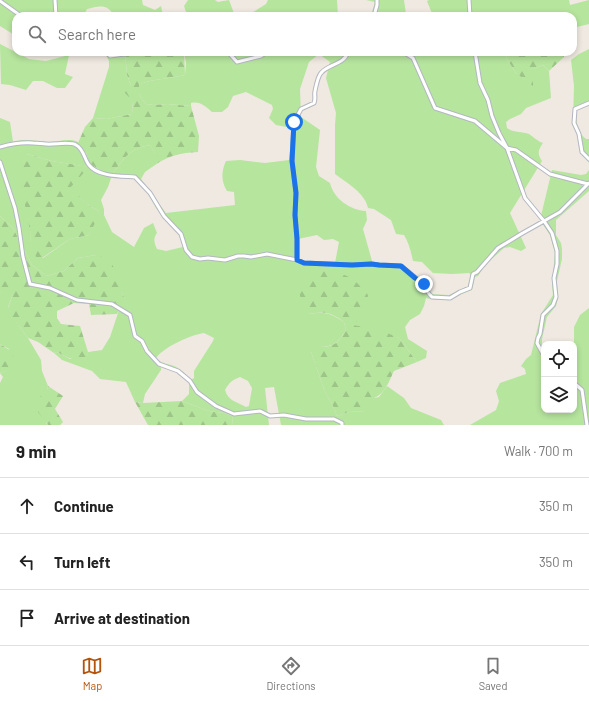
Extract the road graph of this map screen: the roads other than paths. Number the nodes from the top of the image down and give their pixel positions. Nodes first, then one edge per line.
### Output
1 (55, 0) edge
2 (377, 0) edge
3 (469, 0) edge
4 (0, 1) edge
5 (15, 12) edge
6 (56, 12) edge
7 (375, 12) edge
8 (470, 12) edge
9 (232, 56) edge
10 (262, 56) edge
11 (346, 56) edge
12 (410, 56) edge
13 (476, 56) edge
14 (589, 102) edge
15 (0, 147) edge
16 (507, 148) junction
17 (589, 159) edge
18 (0, 162) edge
19 (589, 183) edge
20 (544, 221) junction
21 (297, 260) junction
22 (541, 349) edge
23 (577, 386) edge
24 (342, 425) edge
25 (587, 425) edge

1 - 6 street
2 - 7 street
3 - 8 street
4 - 5 street
9 - 10 street
11 - 21 street
12 - 16 street
13 - 16 street
14 - 17 street
15 - 21 street
16 - 19 street
16 - 20 street
18 - 24 street
19 - 20 street
20 - 21 street
20 - 22 street
23 - 25 street

